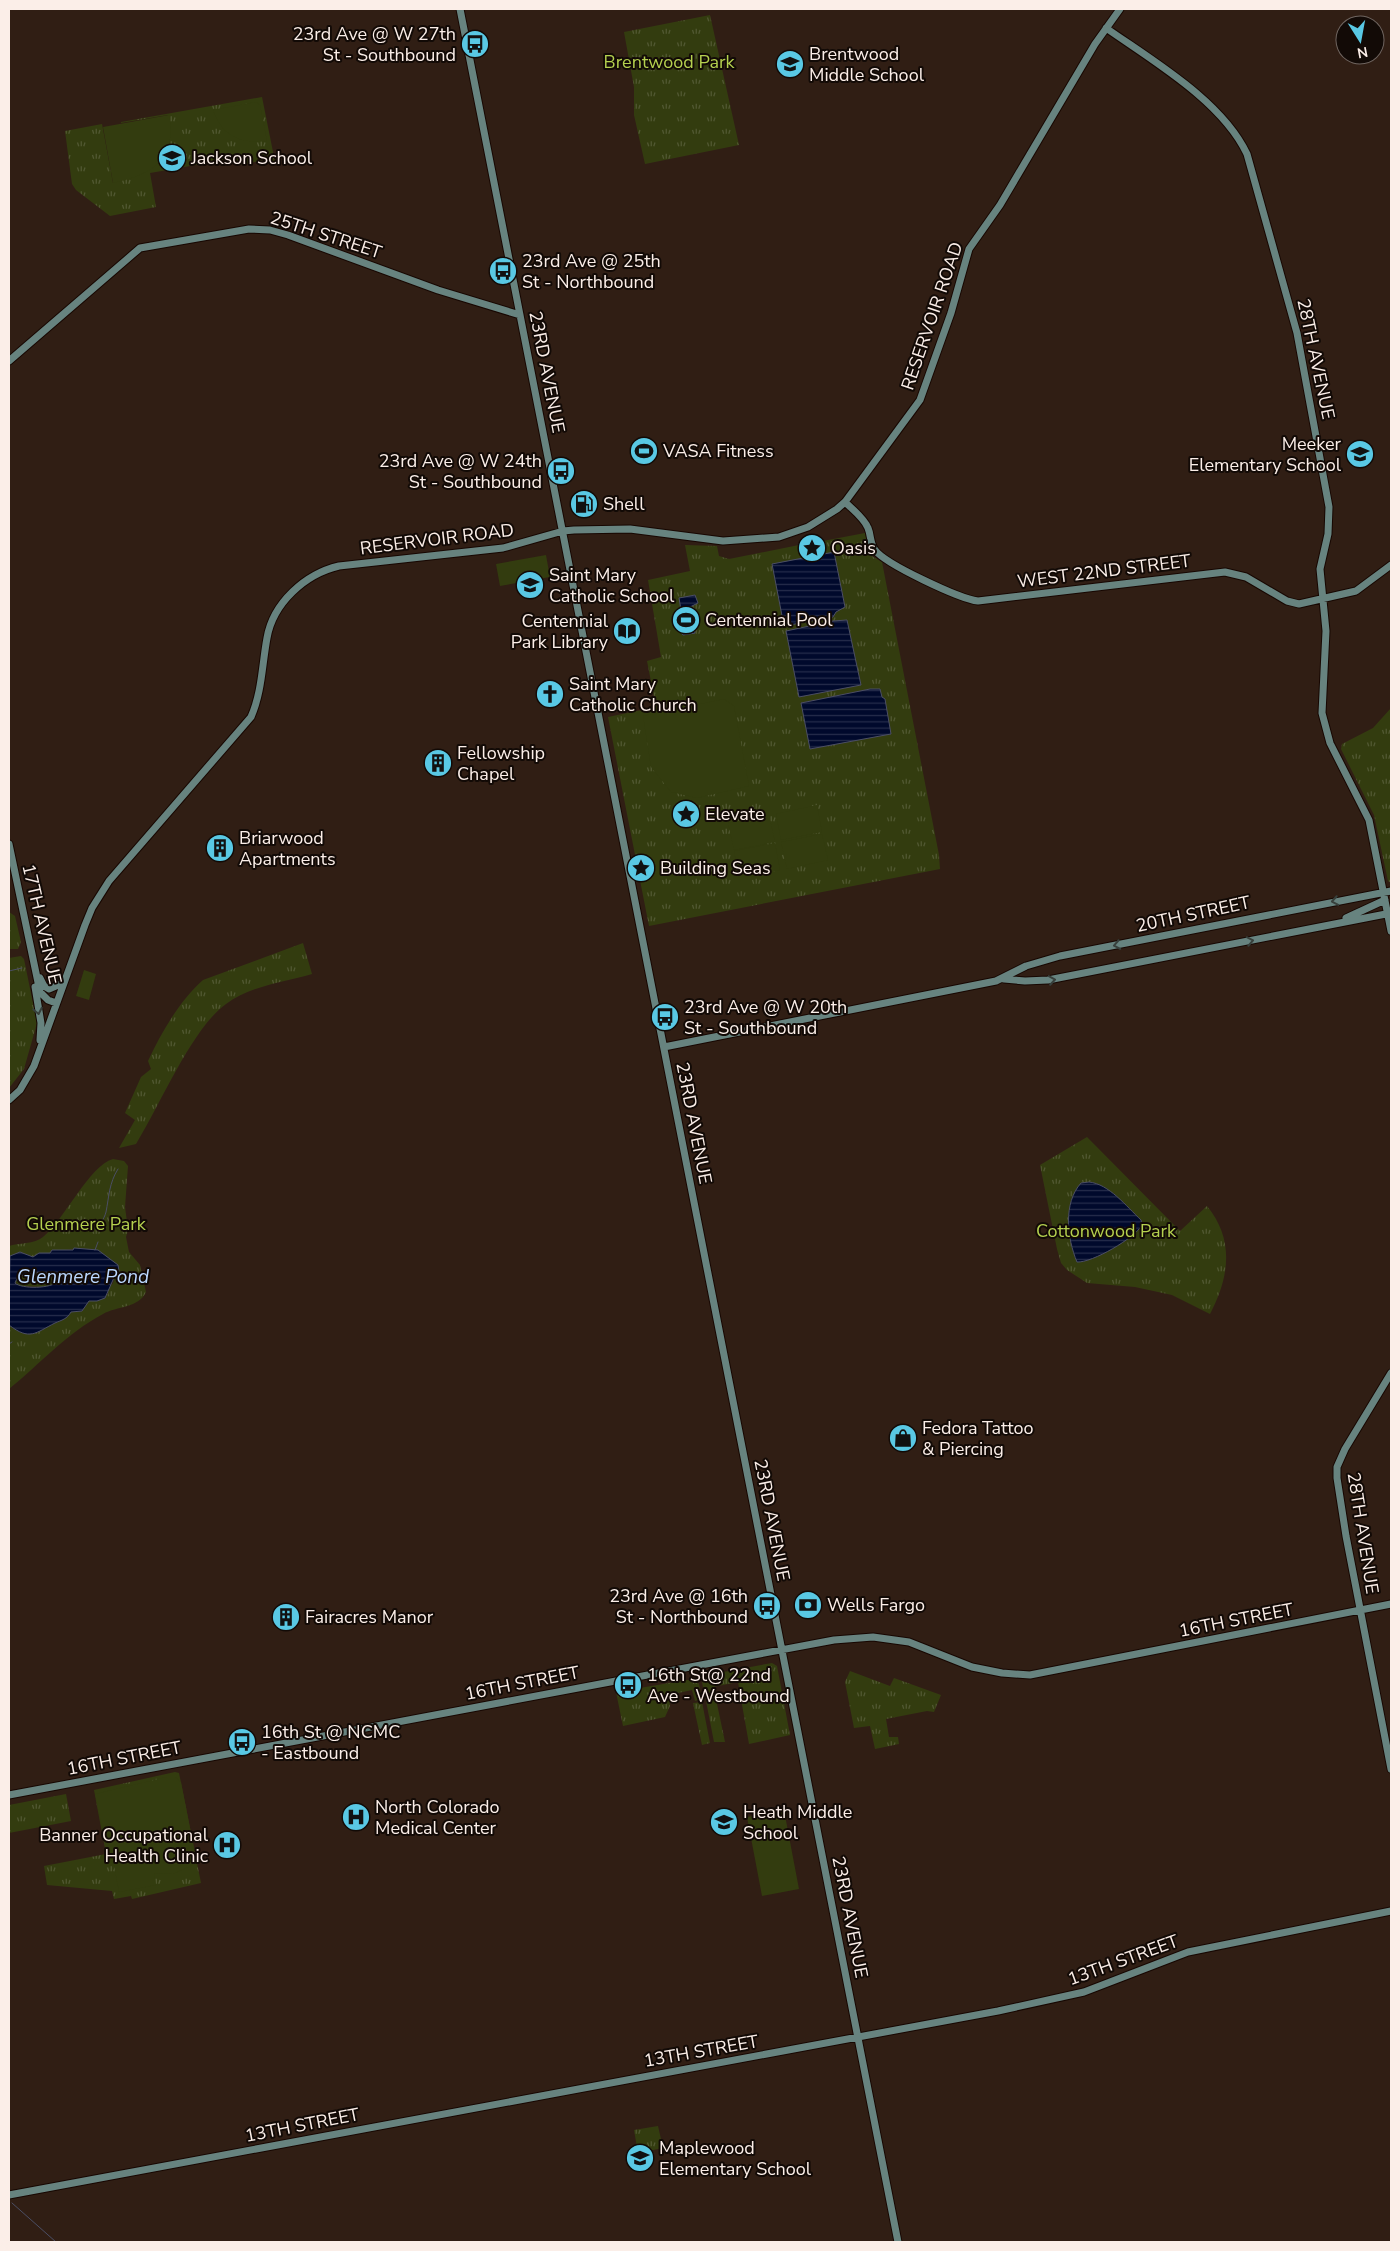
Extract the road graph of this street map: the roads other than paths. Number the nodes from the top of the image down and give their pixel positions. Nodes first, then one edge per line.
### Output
1 (460, 9) edge
2 (1120, 9) edge
3 (1106, 28) junction
4 (520, 315) junction
5 (9, 362) edge
6 (845, 502) junction
7 (563, 531) junction
8 (1391, 565) edge
9 (1322, 600) junction
10 (9, 844) edge
11 (1386, 894) edge
12 (1389, 911) edge
13 (1332, 925) junction
14 (1391, 931) edge
15 (35, 971) junction
16 (1004, 978) junction
17 (63, 984) junction
18 (56, 1003) junction
19 (664, 1047) junction
20 (40, 1050) junction
21 (9, 1100) edge
22 (1391, 1373) edge
23 (1391, 1604) edge
24 (1360, 1610) junction
25 (782, 1649) junction
26 (1391, 1769) edge
27 (9, 1795) edge
28 (1391, 1912) edge
29 (859, 2037) junction
30 (9, 2195) edge
31 (898, 2242) edge

1 - 4 street, 23RD AVENUE
2 - 3 street, RESERVOIR ROAD
3 - 6 street, RESERVOIR ROAD
3 - 9 street, 28TH AVENUE
4 - 5 street, 25TH STREET
4 - 7 street, 23RD AVENUE
6 - 7 street, RESERVOIR ROAD
6 - 9 street, WEST 22ND STREET
7 - 17 street, RESERVOIR ROAD
7 - 19 street, 23RD AVENUE
8 - 9 street, WEST 22ND STREET
9 - 11 street, 28TH AVENUE
10 - 15 street, 17TH AVENUE
11 - 12 street, 28TH AVENUE
11 - 13 street
11 -> 16 street, 20TH STREET
12 - 13 street, 20TH STREET
12 - 14 street, 28TH AVENUE
16 -> 13 street, 20TH STREET
15 - 17 street
15 - 18 street, 17TH AVENUE
15 -> 20 street
16 - 19 street, 20TH STREET
17 - 18 street, RESERVOIR ROAD
18 - 20 street, RESERVOIR ROAD
19 - 25 street, 23RD AVENUE
20 - 21 street, RESERVOIR ROAD
22 - 24 street, 28TH AVENUE
23 - 24 street, 16TH STREET
24 - 25 street, 16TH STREET
24 - 26 street, 28TH AVENUE
25 - 27 street, 16TH STREET
25 - 29 street, 23RD AVENUE
28 - 29 street, 13TH STREET
29 - 30 street, 13TH STREET
29 - 31 street, 23RD AVENUE

